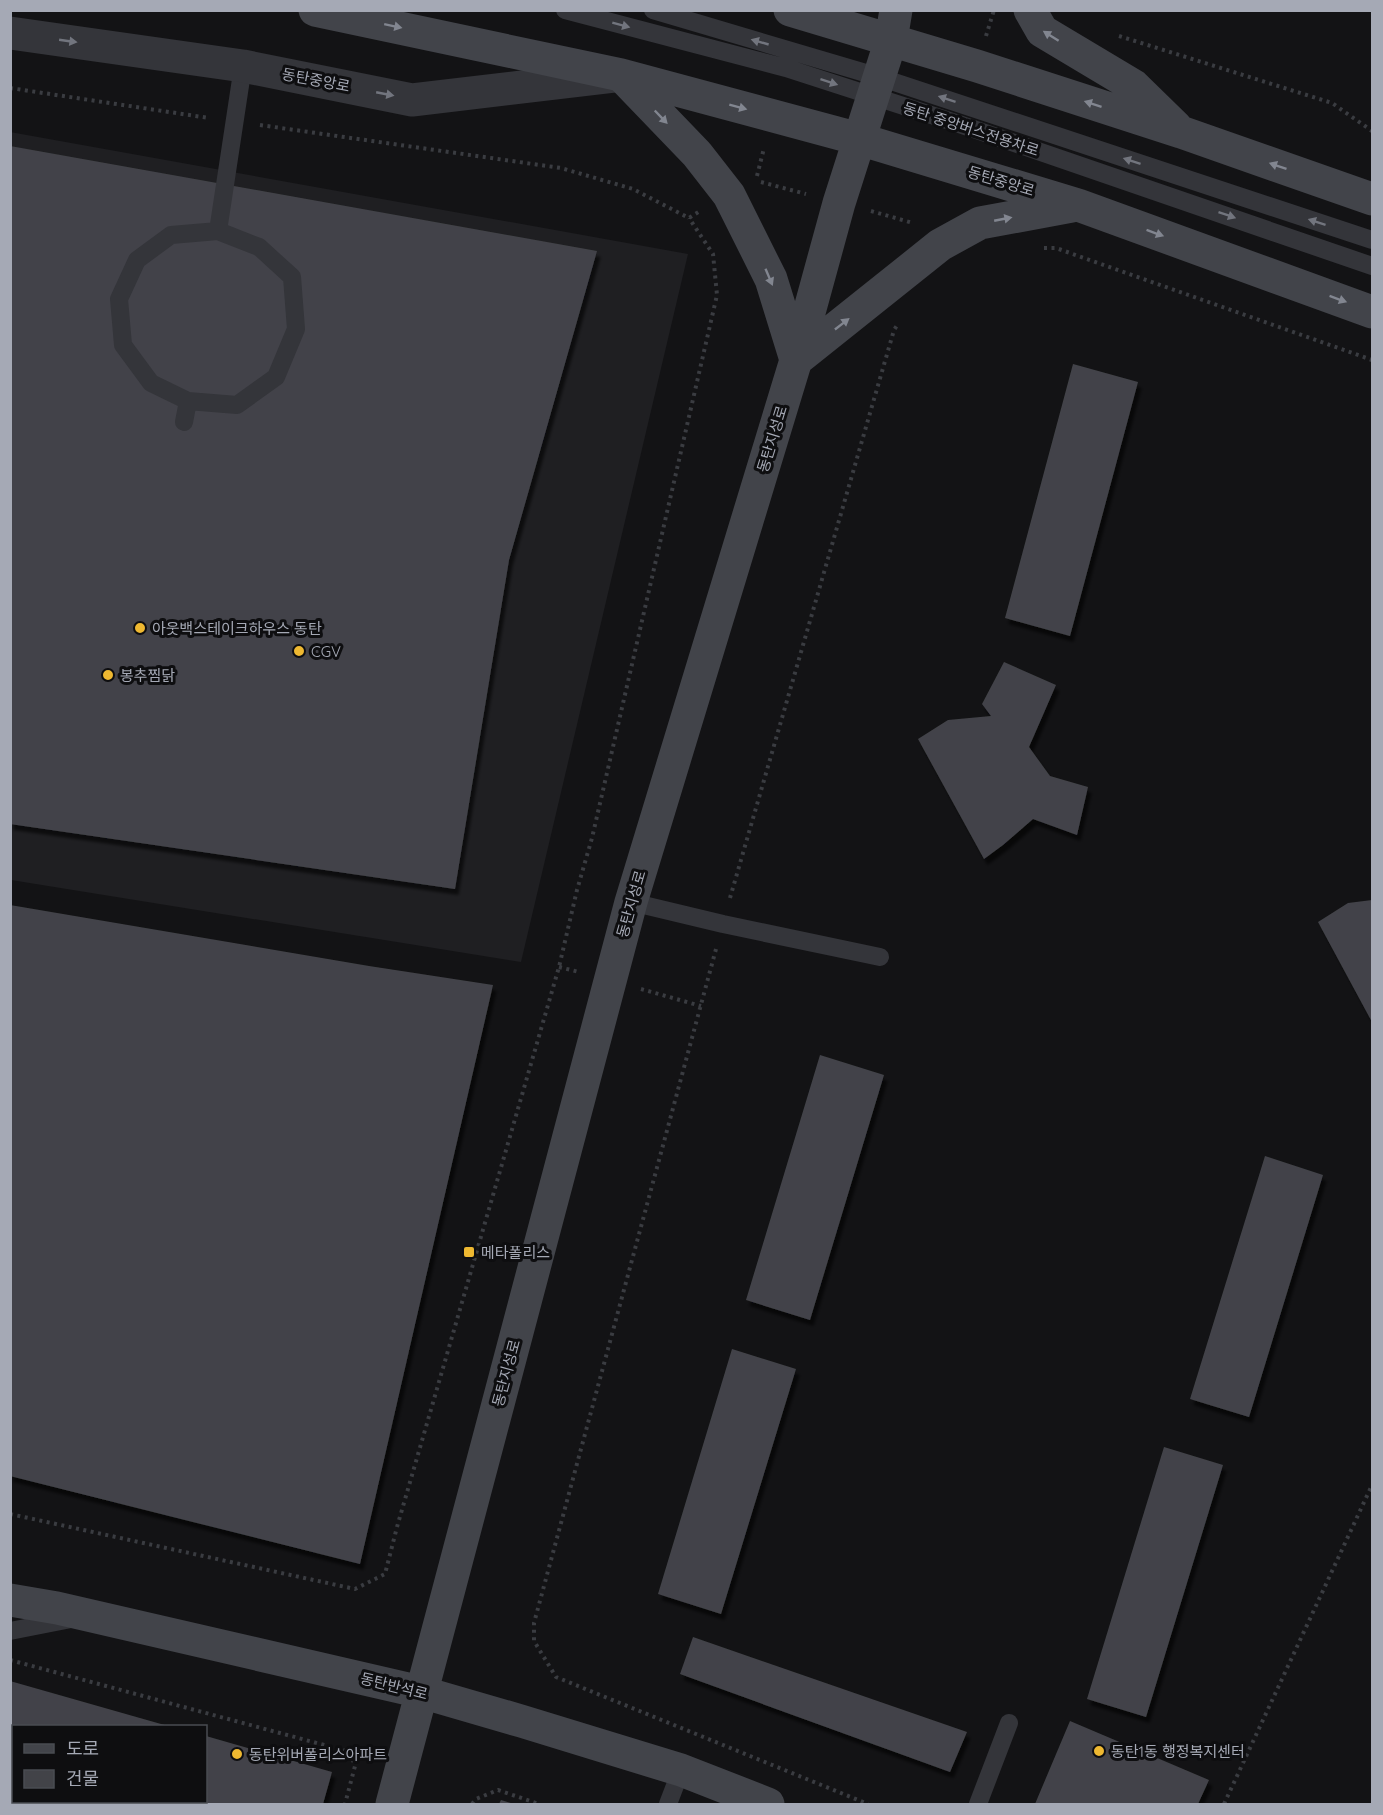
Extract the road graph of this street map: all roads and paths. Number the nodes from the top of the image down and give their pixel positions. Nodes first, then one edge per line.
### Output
1 (315, 10) edge
2 (565, 10) edge
3 (652, 10) edge
4 (790, 10) edge
5 (1030, 10) edge
6 (894, 25) edge
7 (10, 33) edge
8 (1112, 33) dead end
9 (243, 66) junction
10 (621, 75) junction
11 (876, 87) junction
12 (10, 88) edge
13 (235, 122) junction
14 (1372, 131) edge
15 (1181, 132) junction
16 (859, 139) junction
17 (729, 195) junction
18 (1372, 199) edge
19 (1078, 205) junction
20 (689, 218) junction
21 (218, 231) junction
22 (1372, 240) edge
23 (1056, 248) dead end
24 (1372, 266) edge
25 (1372, 312) edge
26 (894, 330) dead end
27 (796, 360) junction
28 (1372, 360) edge
29 (188, 401) junction
30 (184, 422) dead end
31 (631, 902) junction
32 (723, 924) junction
33 (880, 957) dead end
34 (1372, 1485) edge
35 (10, 1514) edge
36 (10, 1600) edge
37 (91, 1616) junction
38 (10, 1631) edge
39 (10, 1660) edge
40 (421, 1692) junction
41 (1010, 1723) dead end
42 (681, 1770) junction
43 (345, 1804) edge
44 (392, 1804) edge
45 (472, 1804) edge
46 (539, 1804) edge
47 (668, 1804) edge
48 (768, 1804) edge
49 (868, 1804) edge
50 (978, 1804) edge
51 (1224, 1804) edge

1 -> 10 street, 동탄중앙로
2 -> 11 lane, 동탄 중앙버스전용차로
11 -> 3 lane, 동탄 중앙버스전용차로
4 - 6 street
15 -> 5 street
6 - 11 street, 동탄지성로
15 -> 6 street
7 -> 9 street, 동탄중앙로
8 - 14 path
9 -> 10 street, 동탄중앙로
9 - 13 lane
10 -> 16 street, 동탄중앙로
10 -> 17 street
11 - 16 street, 동탄지성로
22 -> 11 lane, 동탄 중앙버스전용차로
11 -> 24 lane, 동탄 중앙버스전용차로
12 - 13 path
13 - 20 path
13 - 21 lane
18 -> 15 street
16 - 19 street, 동탄중앙로
16 - 27 street, 동탄지성로
17 - 20 path
17 -> 27 street
19 -> 25 street, 동탄중앙로
27 -> 19 street
20 - 35 path
21 - 29 lane
21 - 29 lane
23 - 28 path
26 - 32 path
27 - 31 street, 동탄지성로
29 - 30 lane
31 - 32 lane
31 - 40 street, 동탄지성로
32 - 33 lane
32 - 49 path
34 - 51 path
36 - 37 street, 동탄반석로
37 - 38 lane
37 - 40 street, 동탄반석로
39 - 43 path
40 - 42 street, 동탄반석로
40 - 44 street, 동탄지성로
41 - 50 lane
42 - 47 lane
42 - 48 street, 동탄반석로
45 - 46 path

